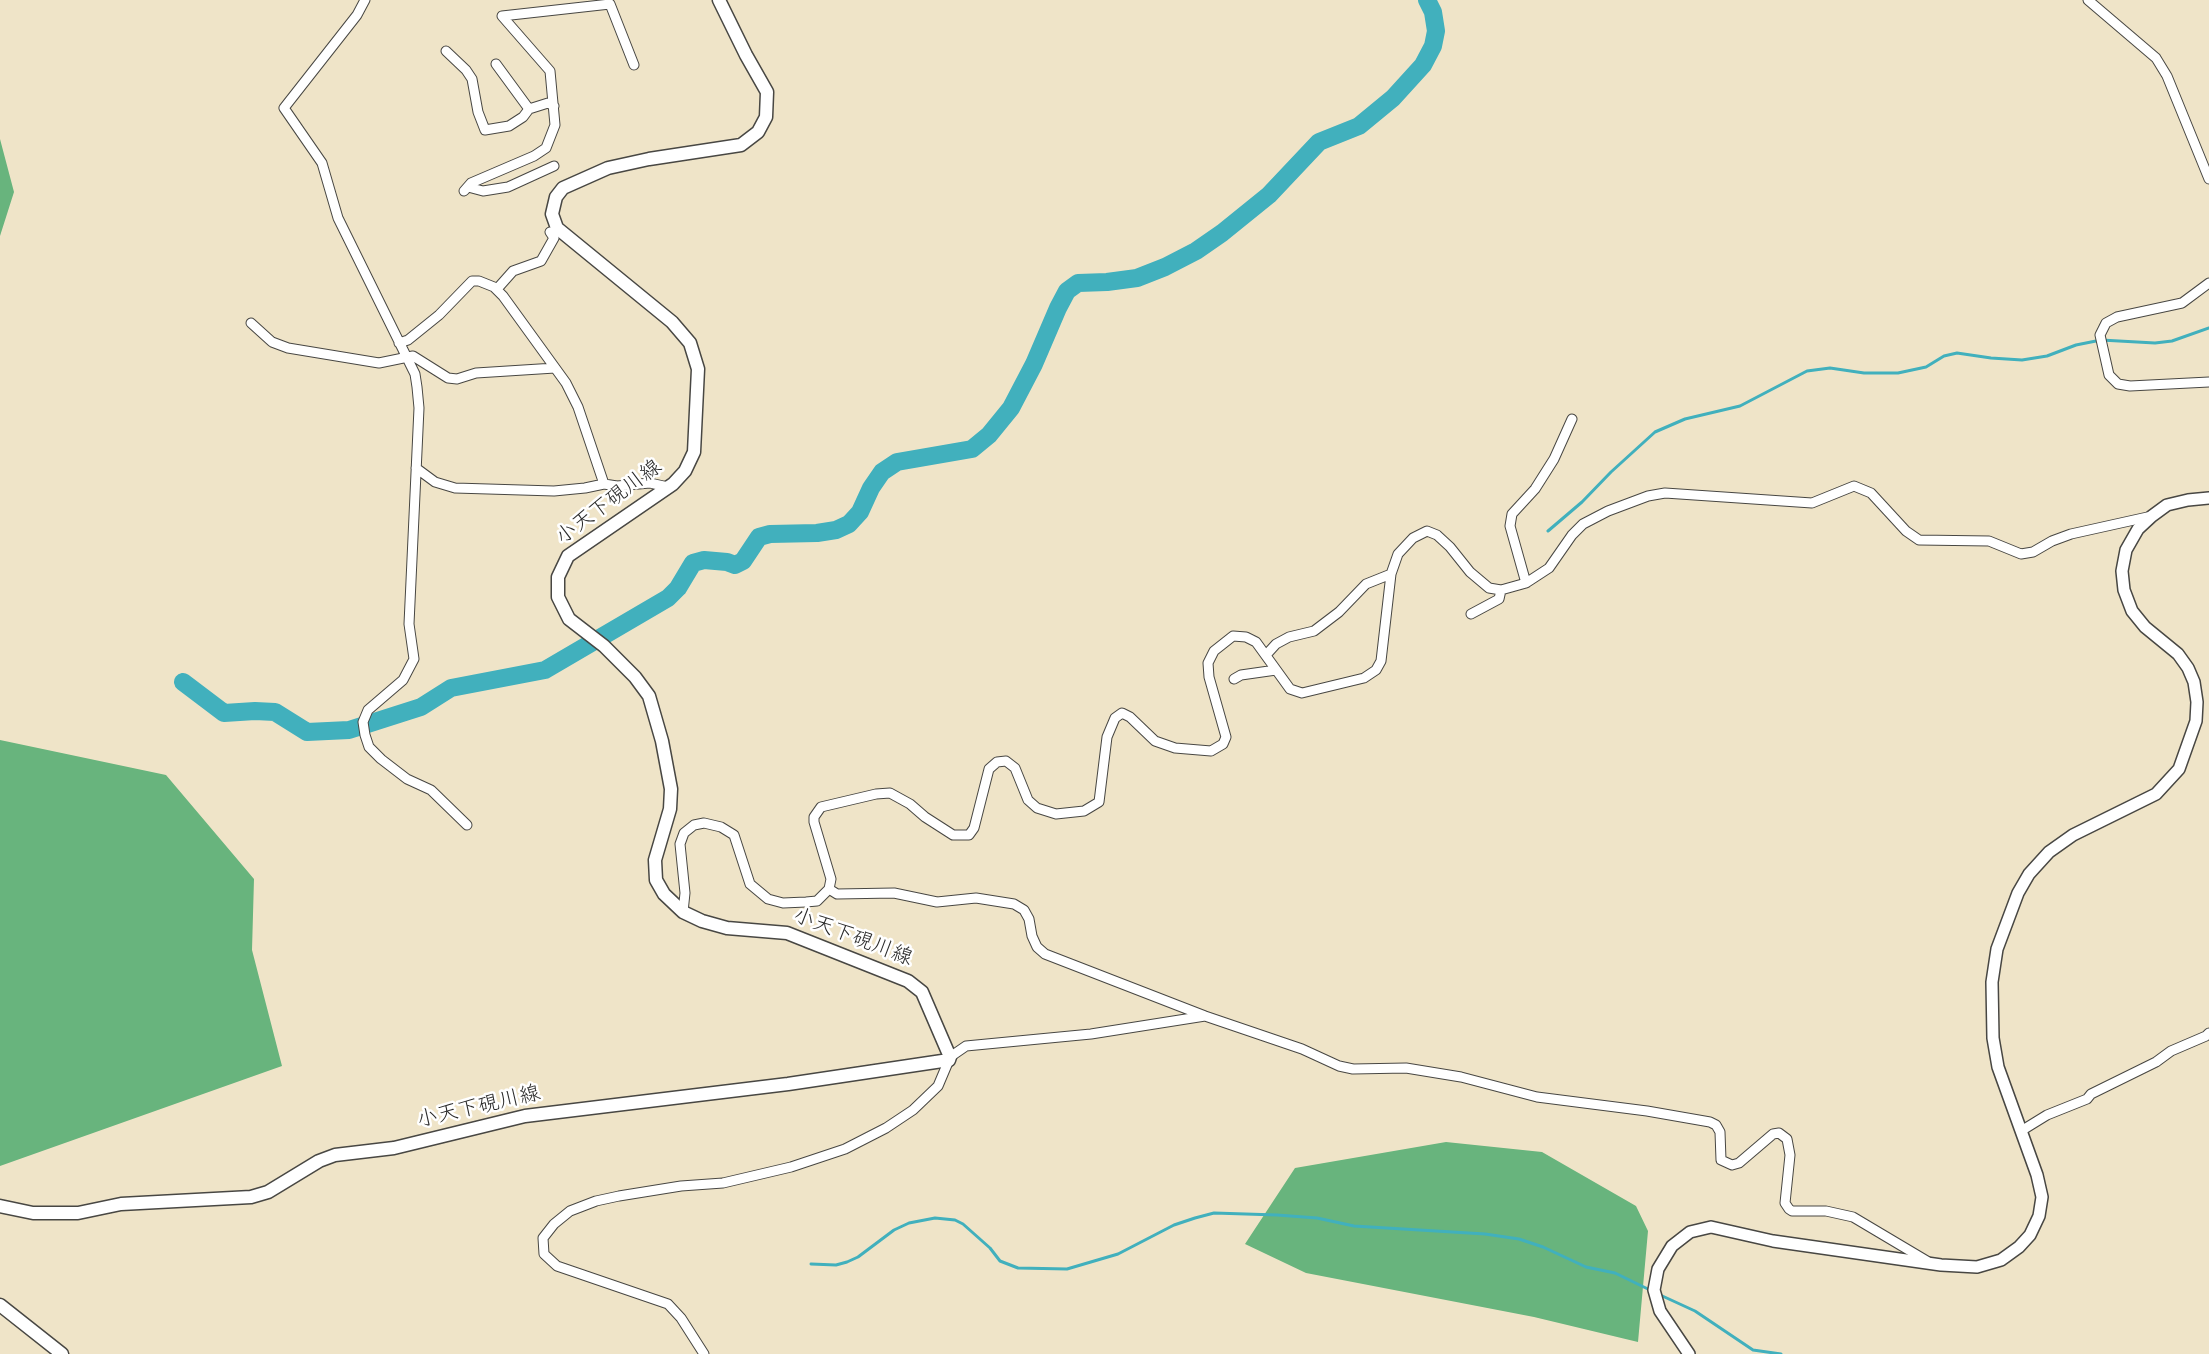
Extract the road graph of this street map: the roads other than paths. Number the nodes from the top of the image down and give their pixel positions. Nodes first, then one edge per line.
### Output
1 (365, 0) edge
2 (719, 0) edge
3 (2088, 0) edge
4 (446, 51) dead end
5 (496, 64) dead end
6 (634, 65) dead end
7 (554, 106) junction
8 (530, 109) junction
9 (554, 166) dead end
10 (2209, 179) edge
11 (550, 232) dead end
12 (2209, 283) edge
13 (497, 290) junction
14 (251, 323) dead end
15 (399, 343) junction
16 (406, 357) junction
17 (555, 368) junction
18 (2209, 382) edge
19 (1572, 419) dead end
20 (416, 468) junction
21 (604, 484) junction
22 (668, 487) junction
23 (2209, 498) edge
24 (2152, 516) junction
25 (1391, 574) junction
26 (1526, 583) junction
27 (1501, 590) junction
28 (1471, 614) dead end
29 (1266, 655) junction
30 (1276, 670) junction
31 (1234, 679) dead end
32 (467, 825) dead end
33 (830, 889) junction
34 (683, 912) junction
35 (1205, 1016) junction
36 (2209, 1033) edge
37 (950, 1058) junction
38 (2021, 1131) junction
39 (0, 1206) edge
40 (1929, 1263) junction
41 (0, 1305) edge
42 (62, 1354) edge
43 (704, 1354) edge
44 (1690, 1354) edge

1 - 15 street
2 - 22 main road, 小天下硯川線
3 - 10 street
4 - 8 street
5 - 8 street
6 - 7 street
7 - 8 street
7 - 9 street
11 - 13 street
12 - 18 street
13 - 15 street
13 - 17 street
14 - 16 street
15 - 16 street
16 - 17 street
16 - 20 street
17 - 21 street
19 - 26 street
20 - 21 street
20 - 32 street
21 - 22 street
22 - 34 main road, 小天下硯川線
23 - 24 street
24 - 26 street
24 - 38 street
25 - 27 street
25 - 29 street
25 - 30 street
26 - 27 street
27 - 28 street
29 - 30 street
29 - 33 street
30 - 31 street
33 - 34 street
33 - 35 street
34 - 37 main road, 小天下硯川線
35 - 37 street
35 - 40 street
36 - 38 street
37 - 39 main road, 小天下硯川線
37 - 43 street
38 - 40 street
40 - 44 street
41 - 42 main road

